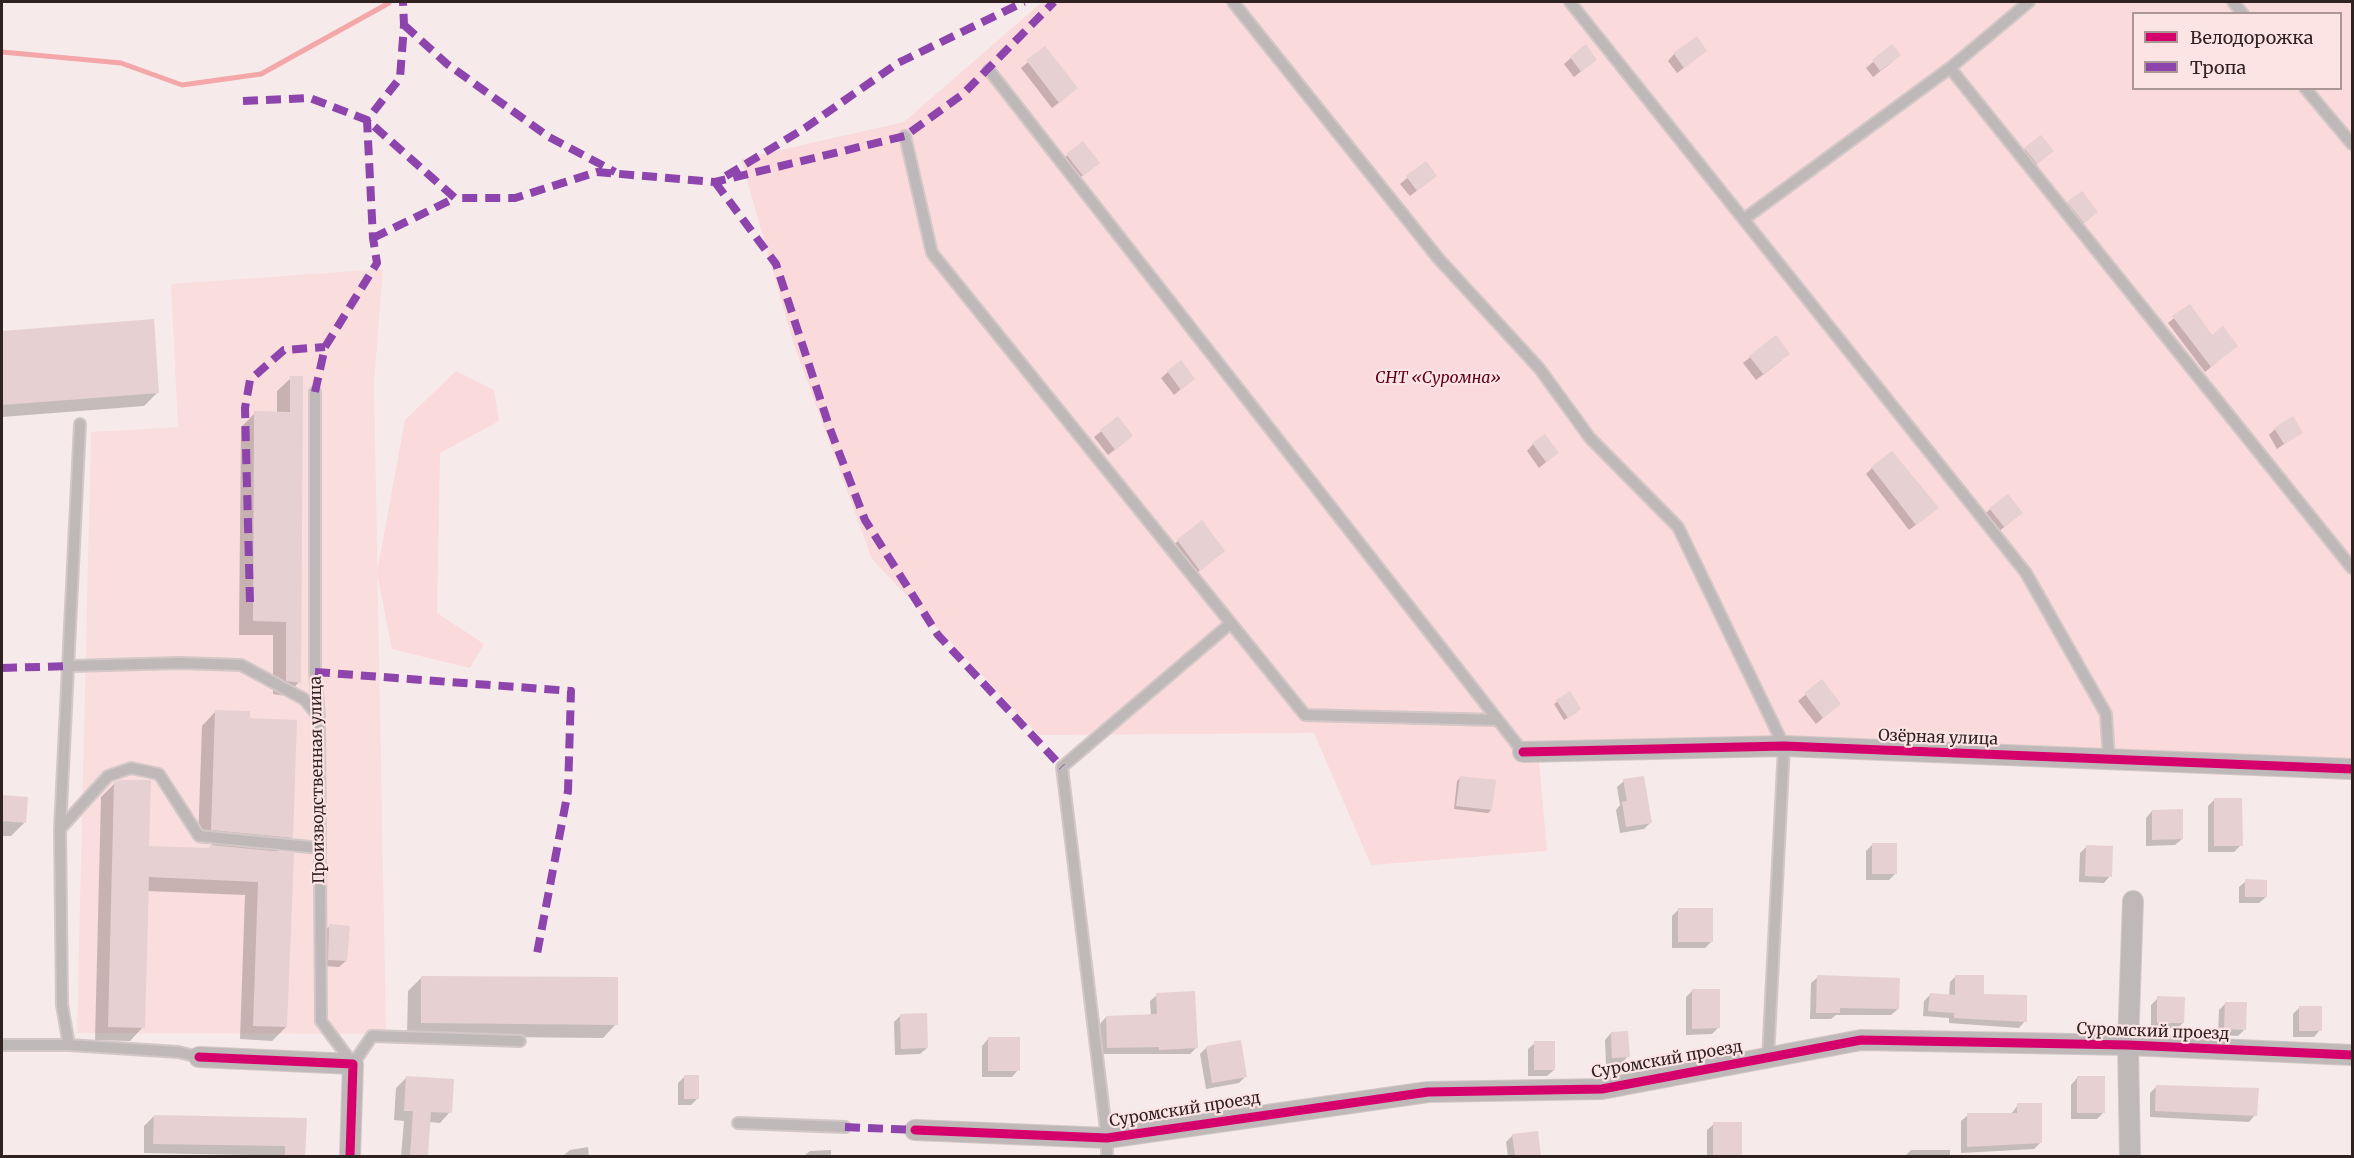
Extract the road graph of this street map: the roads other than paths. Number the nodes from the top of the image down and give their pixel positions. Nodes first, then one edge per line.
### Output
1 (1233, 2) edge
2 (1570, 2) edge
3 (2029, 2) edge
4 (1950, 68) junction
5 (989, 70) dead end
6 (2307, 90) edge
7 (906, 136) dead end
8 (2352, 144) edge
9 (1744, 219) junction
10 (315, 392) dead end
11 (80, 424) dead end
12 (2352, 568) edge
13 (1231, 623) junction
14 (70, 666) junction
15 (319, 717) junction
16 (1497, 720) junction
17 (1784, 746) junction
18 (1523, 752) joint
19 (2109, 759) junction
20 (2352, 769) edge
21 (60, 829) junction
22 (320, 848) junction
23 (2133, 901) dead end
24 (520, 1041) dead end
25 (2, 1045) edge
26 (69, 1045) junction
27 (2128, 1045) junction
28 (2352, 1055) edge
29 (199, 1056) joint
30 (1768, 1058) junction
31 (353, 1064) junction
32 (738, 1123) dead end
33 (845, 1127) dead end
34 (915, 1130) dead end
35 (1107, 1147) edge
36 (350, 1156) edge
37 (2130, 1156) edge

1 - 17 lane
2 - 9 lane
3 - 4 lane
4 - 9 lane
4 - 12 lane
5 - 16 lane
6 - 8 lane
7 - 13 lane
9 - 19 lane
10 - 15 lane, Производственная улица
11 - 14 lane
13 - 16 lane
13 - 35 lane
14 - 15 lane
14 - 21 lane
15 - 22 lane, Производственная улица
16 - 18 lane
17 - 18 street, Озёрная улица
17 - 19 street, Озёрная улица
17 - 30 lane
19 - 20 street, Озёрная улица
21 - 22 lane
21 - 26 lane
22 - 31 lane, Производственная улица
23 - 27 street
24 - 31 lane
25 - 26 lane
26 - 29 lane
27 - 28 street, Суромский проезд
27 - 30 street, Суромский проезд
27 - 37 street
29 - 31 street
30 - 35 street, Суромский проезд
31 - 36 street
32 - 33 lane
34 - 35 street, Суромский проезд

